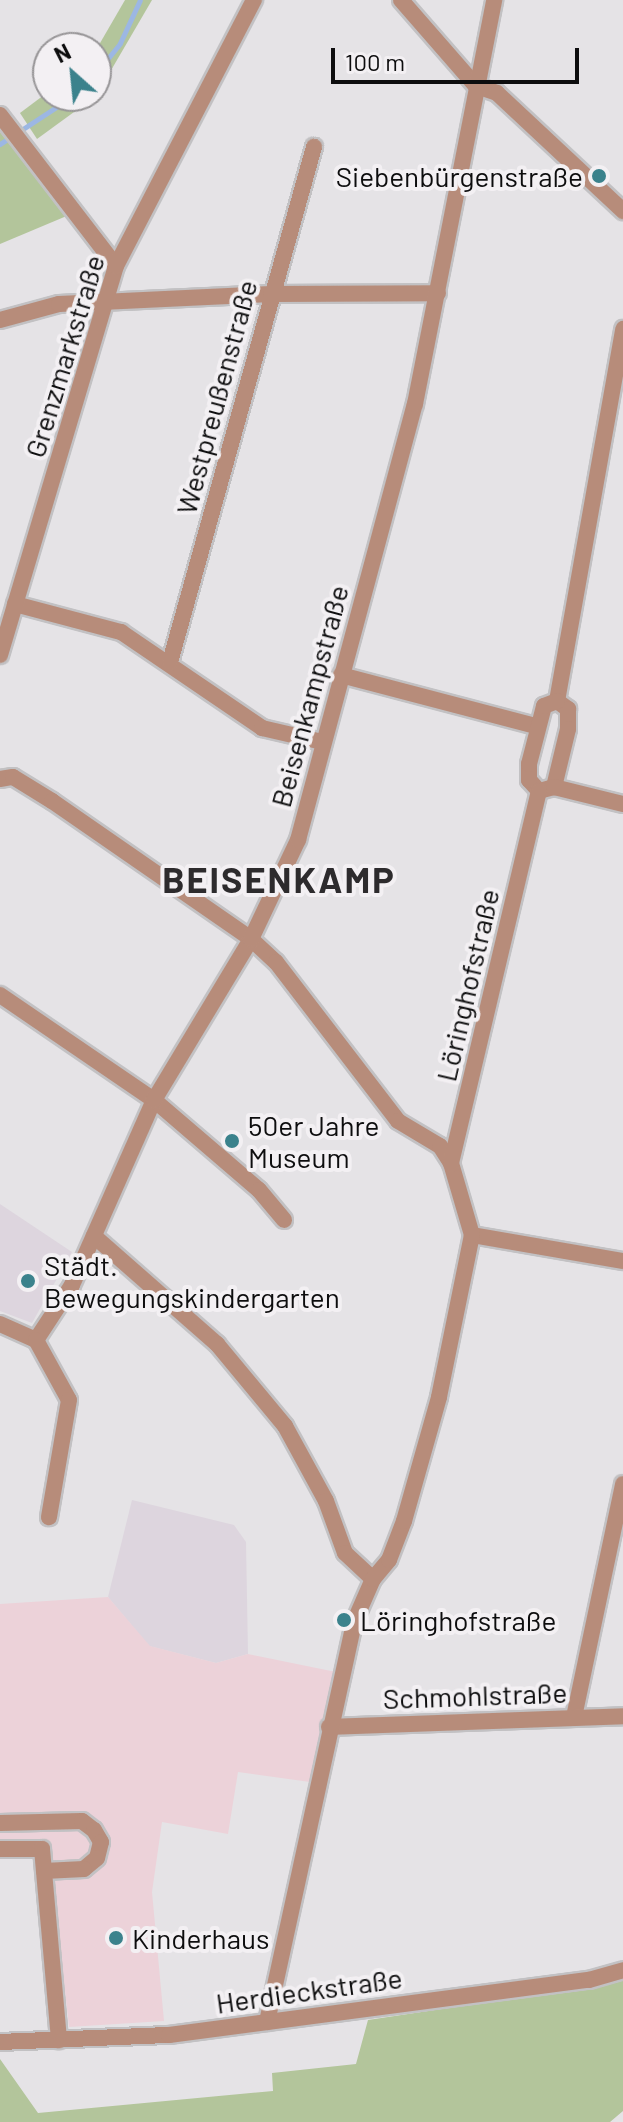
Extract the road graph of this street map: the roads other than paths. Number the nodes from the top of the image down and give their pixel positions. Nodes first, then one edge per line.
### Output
1 (254, 0) edge
2 (401, 0) edge
3 (494, 0) edge
4 (476, 86) junction
5 (4, 119) edge
6 (314, 147) dead end
7 (623, 211) edge
8 (116, 266) junction
9 (438, 293) junction
10 (271, 294) junction
11 (105, 305) junction
12 (0, 320) edge
13 (623, 329) edge
14 (15, 604) junction
15 (0, 655) edge
16 (170, 662) junction
17 (341, 675) junction
18 (557, 701) junction
19 (536, 726) junction
20 (322, 742) junction
21 (0, 779) edge
22 (547, 789) junction
23 (623, 804) edge
24 (251, 939) junction
25 (0, 995) edge
26 (154, 1100) junction
27 (451, 1163) junction
28 (284, 1220) dead end
29 (472, 1235) junction
30 (94, 1236) junction
31 (623, 1261) edge
32 (0, 1324) edge
33 (36, 1340) junction
34 (623, 1484) edge
35 (49, 1517) dead end
36 (373, 1579) junction
37 (623, 1716) edge
38 (574, 1717) junction
39 (329, 1727) junction
40 (0, 1823) edge
41 (0, 1849) edge
42 (44, 1871) junction
43 (623, 1970) edge
44 (267, 2022) junction
45 (59, 2040) junction
46 (0, 2042) edge

1 - 8 street, Grenzmarkstraße
2 - 4 street
3 - 4 street
4 - 7 street
4 - 9 street, Beisenkampstraße
5 - 8 street
6 - 10 street, Westpreußenstraße
8 - 11 street, Grenzmarkstraße
9 - 10 street
9 - 17 street, Beisenkampstraße
10 - 11 street
10 - 16 street, Westpreußenstraße
11 - 12 street
11 - 14 street, Grenzmarkstraße
13 - 18 street, Löringhofstraße
14 - 15 street, Grenzmarkstraße
14 - 16 street
16 - 20 street
17 - 19 street
17 - 20 street, Beisenkampstraße
18 - 19 street, Löringhofstraße
18 - 22 street, Löringhofstraße
19 - 22 street, Löringhofstraße
20 - 24 street, Beisenkampstraße
21 - 24 street
22 - 23 street
22 - 27 street, Löringhofstraße
24 - 26 street, Beisenkampstraße
24 - 27 street
25 - 26 street
26 - 28 street
26 - 30 street, Beisenkampstraße
27 - 29 street, Löringhofstraße
29 - 31 street
29 - 36 street, Löringhofstraße
30 - 33 street, Beisenkampstraße
30 - 36 street
32 - 33 street
33 - 35 street
34 - 38 street
36 - 39 street, Löringhofstraße
37 - 38 street, Schmohlstraße
38 - 39 street, Schmohlstraße
39 - 44 street, Löringhofstraße
40 - 42 street
41 - 42 street
42 - 45 street
43 - 44 street, Herdieckstraße
44 - 45 street, Herdieckstraße
45 - 46 street, Herdieckstraße

